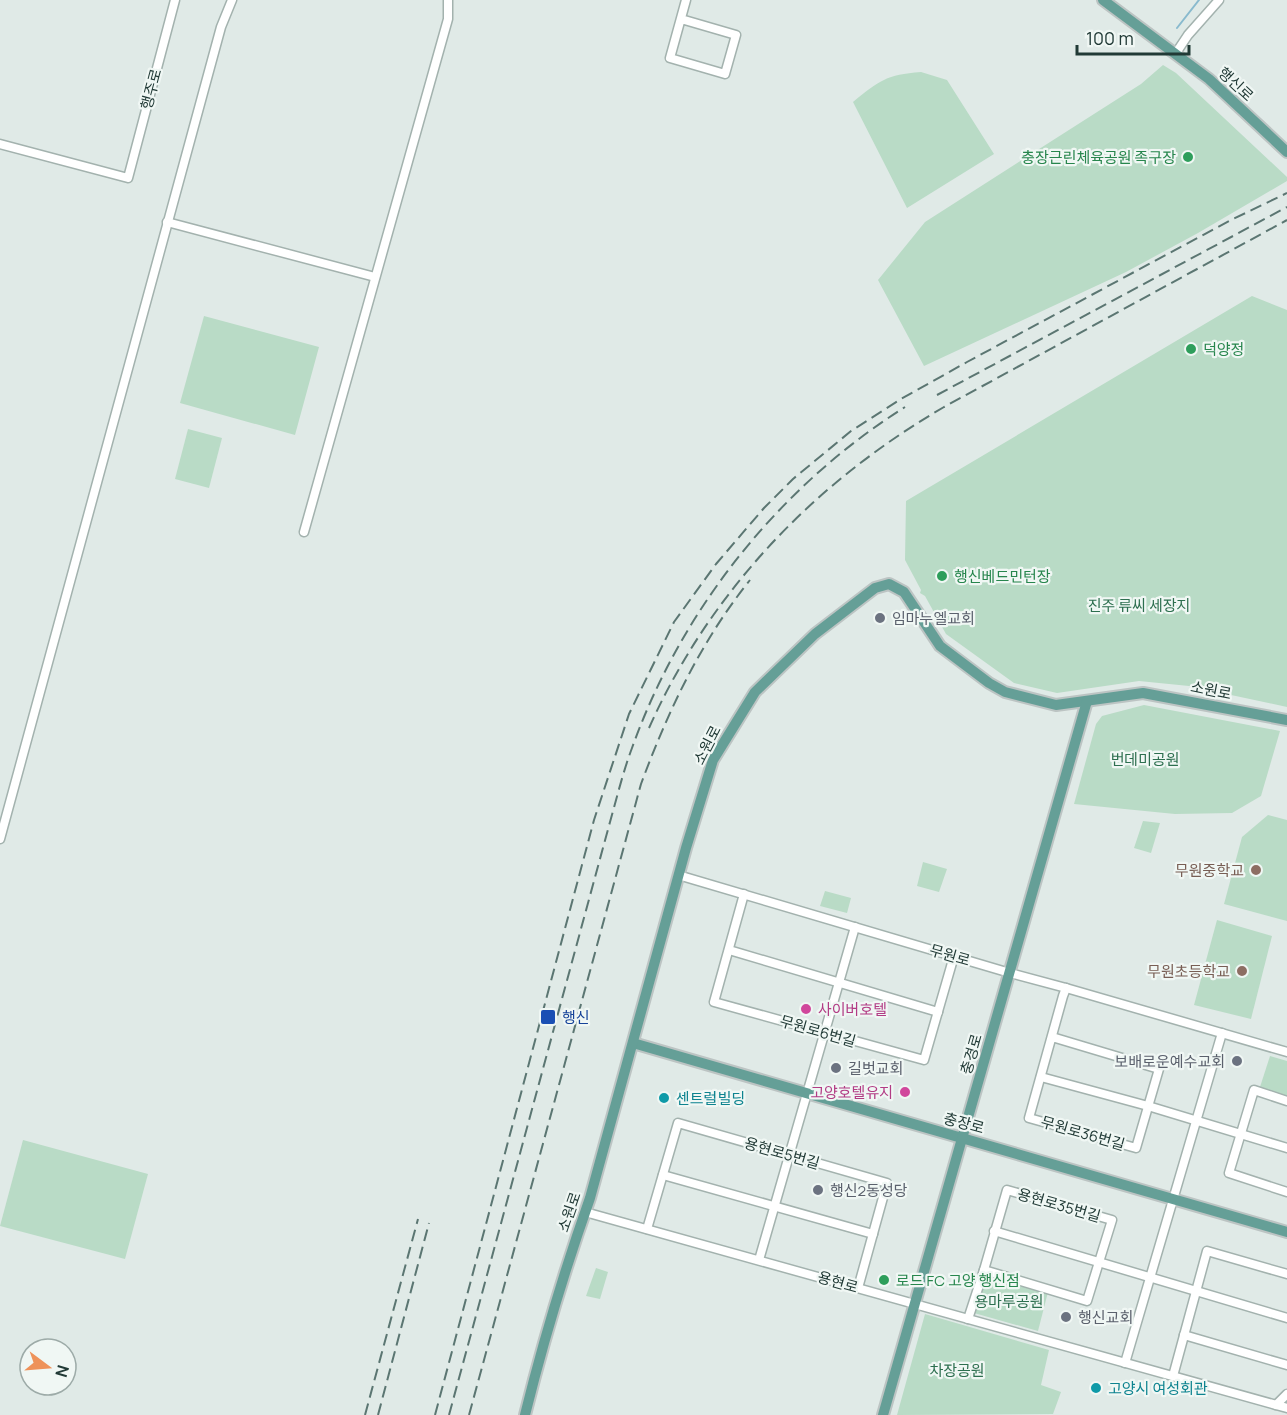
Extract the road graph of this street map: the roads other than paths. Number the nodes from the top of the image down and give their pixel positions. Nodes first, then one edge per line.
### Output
1 (175, 0) edge
2 (232, 0) edge
3 (450, 0) edge
4 (686, 0) edge
5 (1103, 0) edge
6 (1219, 0) edge
7 (681, 19) junction
8 (1176, 53) junction
9 (0, 144) edge
10 (1287, 152) edge
11 (167, 222) junction
12 (375, 277) junction
13 (304, 532) dead end
14 (1087, 701) junction
15 (1287, 720) edge
16 (0, 839) edge
17 (678, 875) junction
18 (744, 894) junction
19 (855, 927) junction
20 (729, 950) junction
21 (954, 956) junction
22 (1010, 973) junction
23 (839, 982) junction
24 (1066, 988) junction
25 (938, 1012) junction
26 (824, 1033) junction
27 (1222, 1033) junction
28 (1052, 1037) junction
29 (633, 1043) junction
30 (1287, 1052) edge
31 (1041, 1077) junction
32 (807, 1094) junction
33 (1287, 1101) edge
34 (1148, 1106) junction
35 (1197, 1120) junction
36 (1241, 1134) junction
37 (962, 1138) junction
38 (1287, 1148) edge
39 (789, 1155) junction
40 (663, 1175) junction
41 (1287, 1192) edge
42 (1173, 1198) junction
43 (775, 1207) junction
44 (585, 1212) junction
45 (647, 1228) junction
46 (994, 1231) junction
47 (1287, 1232) edge
48 (873, 1234) junction
49 (759, 1260) junction
50 (1100, 1261) junction
51 (984, 1270) junction
52 (1287, 1274) edge
53 (1150, 1276) junction
54 (858, 1288) junction
55 (1196, 1291) junction
56 (915, 1304) junction
57 (1287, 1318) edge
58 (968, 1319) junction
59 (1184, 1335) junction
60 (1125, 1363) junction
61 (1287, 1365) edge
62 (1173, 1376) junction
63 (1287, 1394) edge
64 (1276, 1405) junction
65 (1287, 1408) edge
66 (525, 1415) edge
67 (883, 1415) edge

1 - 9 street, 행주로
2 - 11 street
3 - 12 street
4 - 7 street
5 - 8 main road, 행신로
6 - 8 street
7 - 7 street
8 - 10 main road, 행신로
11 - 12 street
11 - 16 street
12 - 13 street
14 - 15 main road, 소원로
14 - 17 main road, 소원로
14 - 22 main road, 충경로
17 - 18 street, 무원로
17 - 29 main road, 소원로
18 - 19 street, 무원로
18 - 20 street, 무원로6번길
19 - 21 street, 무원로
19 - 23 street
20 - 23 street
20 - 26 street, 무원로6번길
21 - 22 street, 무원로
21 - 25 street, 무원로6번길
22 - 24 street, 무원로
22 - 37 main road, 충경로
23 - 25 street
23 - 26 street
24 - 27 street, 무원로
24 - 28 street, 무원로36번길
25 - 26 street, 무원로6번길
26 - 32 street
27 - 30 street, 무원로
27 - 35 street
28 - 31 street, 무원로36번길
28 - 34 street, 무원로36번길
29 - 32 main road, 충장로
29 - 44 main road, 소원로
31 - 34 street
31 - 34 street, 무원로36번길
32 - 37 main road, 충장로
32 - 39 street
33 - 36 street
34 - 35 street
35 - 36 street
35 - 42 street
36 - 38 street
36 - 41 street
37 - 42 main road, 충장로
37 - 56 main road, 충경로
39 - 40 street, 용현로5번길
39 - 43 street
39 - 48 street, 용현로5번길
40 - 43 street
40 - 45 street, 용현로5번길
42 - 47 main road, 충장로
42 - 53 street
43 - 48 street
43 - 49 street
44 - 45 street, 용현로
44 - 66 main road, 소원로
45 - 49 street, 용현로
46 - 50 street
46 - 50 street, 용현로35번길
46 - 51 street, 용현로35번길
48 - 54 street, 용현로5번길
49 - 54 street, 용현로
50 - 51 street, 용현로35번길
50 - 53 street
51 - 58 street, 용현로35번길
52 - 55 street
53 - 55 street
53 - 60 street
54 - 56 street, 용현로
55 - 57 street
55 - 59 street
56 - 58 street, 용현로
56 - 67 main road, 충경로
58 - 60 street, 용현로
59 - 61 street
59 - 62 street
60 - 62 street, 용현로
62 - 64 street, 용현로
63 - 64 street
64 - 65 street, 용현로

